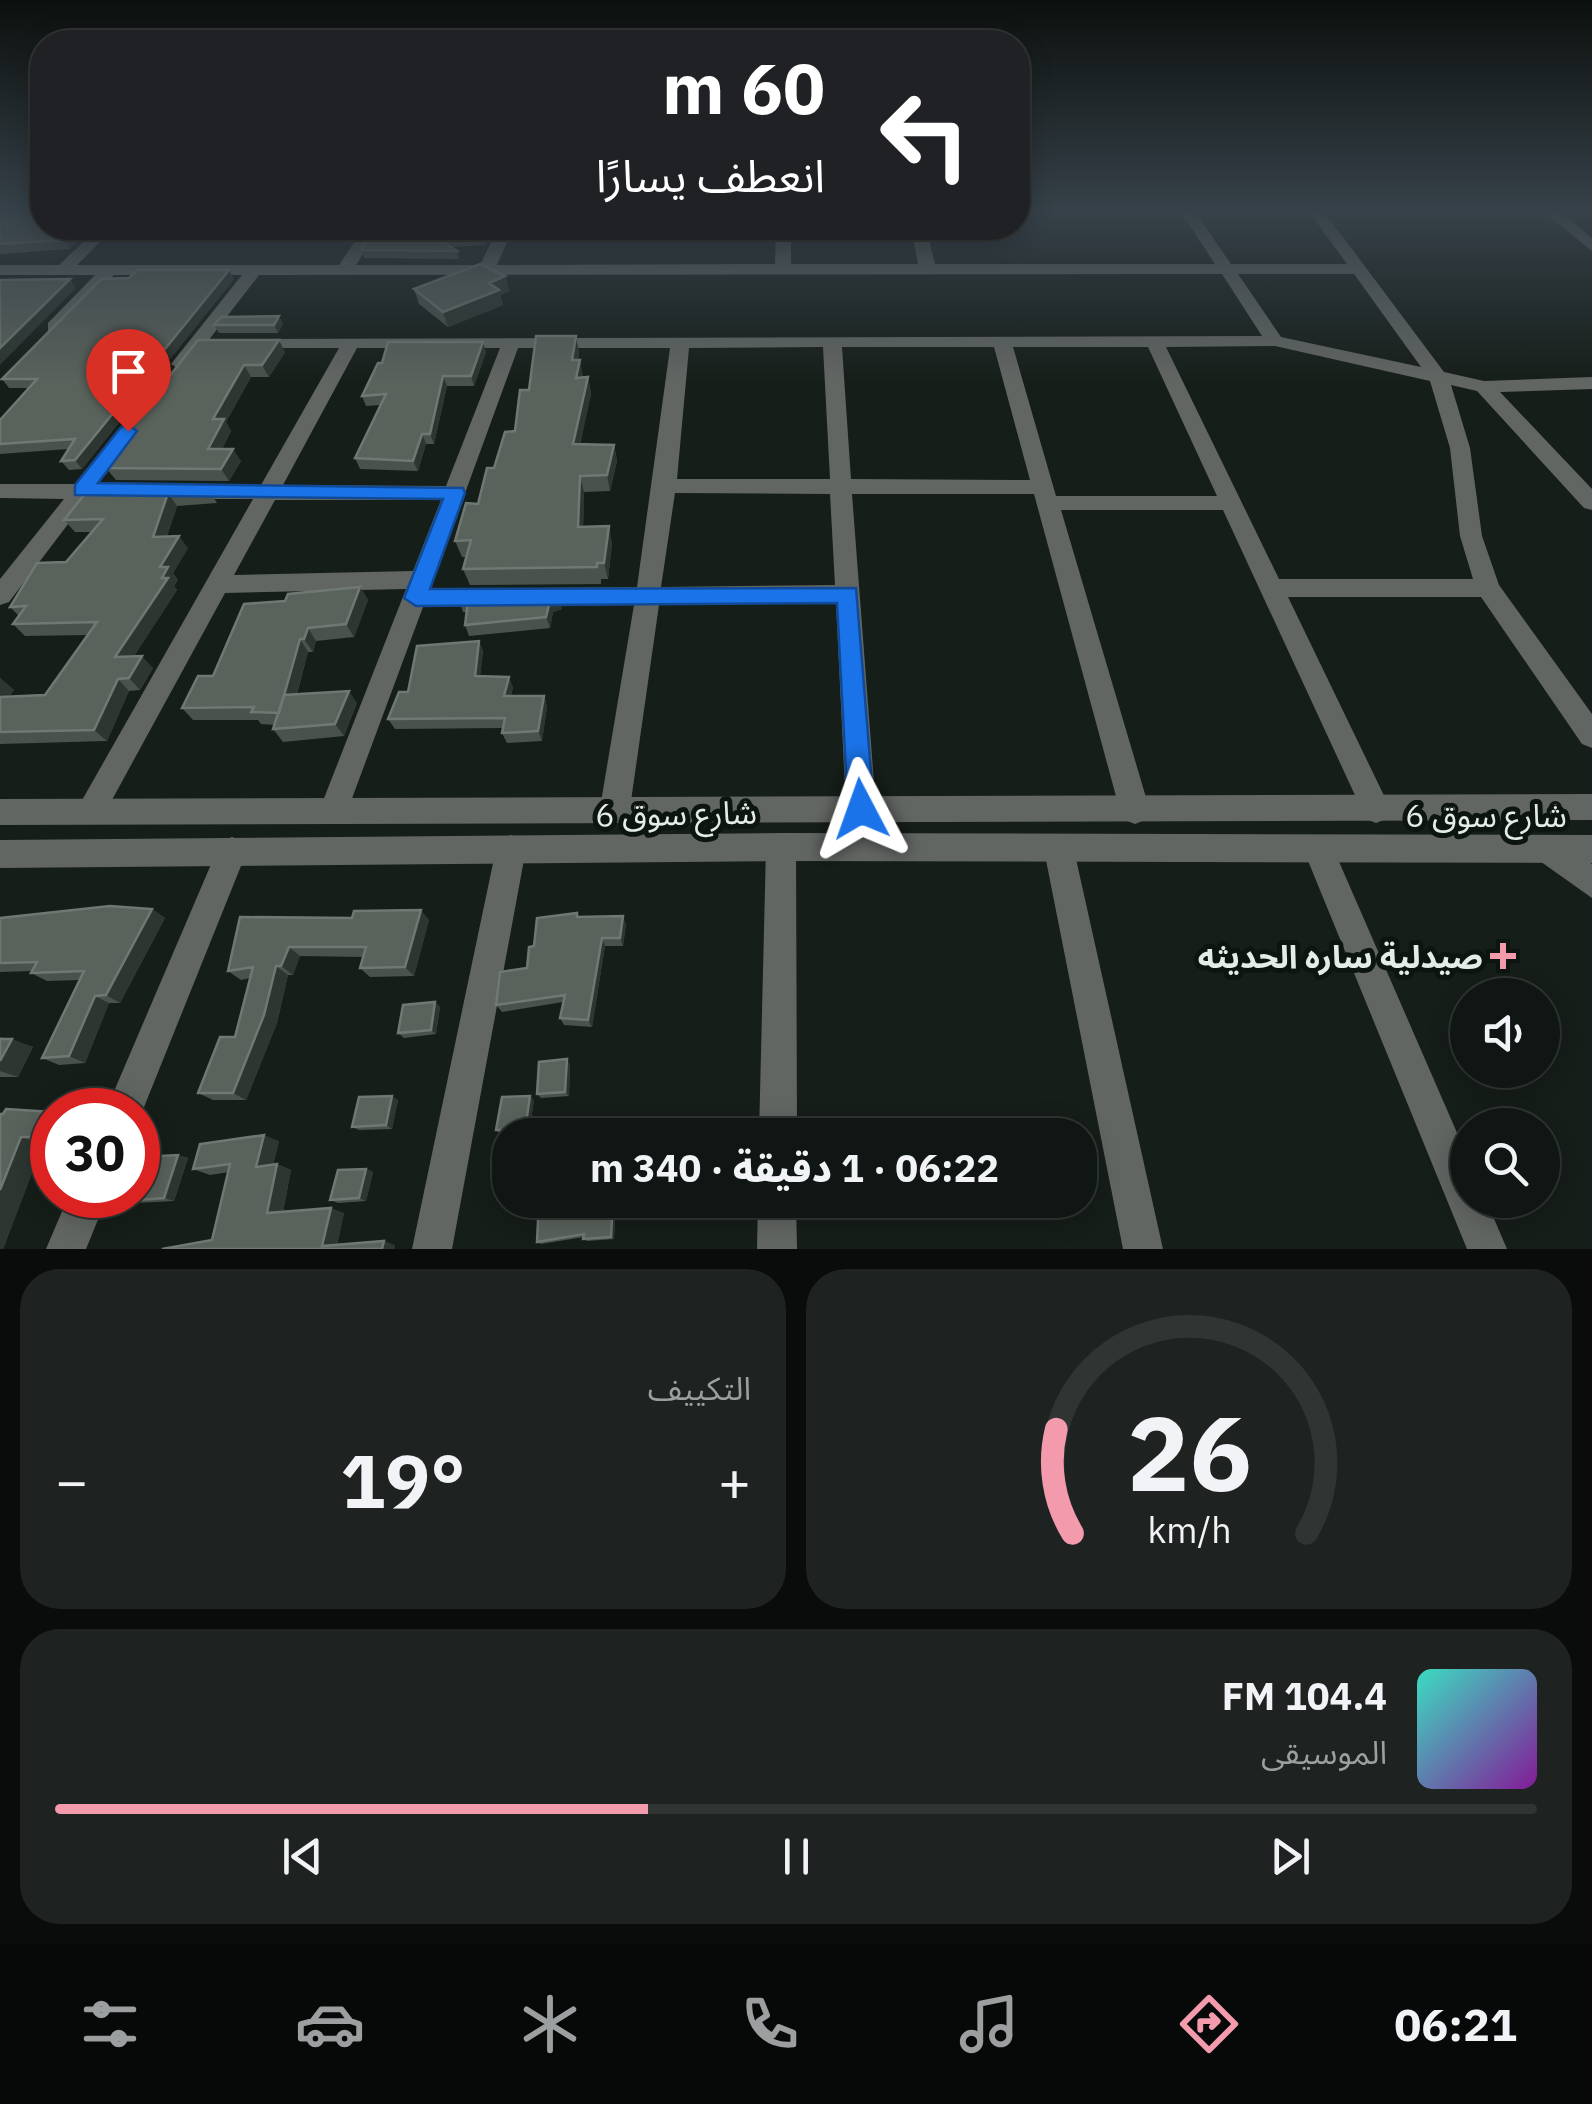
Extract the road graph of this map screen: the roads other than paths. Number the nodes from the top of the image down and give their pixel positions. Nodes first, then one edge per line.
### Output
1 (67, 267) edge
2 (346, 267) edge
3 (1224, 267) edge
4 (1358, 267) edge
5 (0, 270) edge
6 (64, 270) junction
7 (110, 270) junction
8 (254, 270) junction
9 (344, 270) junction
10 (486, 270) joint
11 (783, 270) joint
12 (928, 270) joint
13 (1226, 270) junction
14 (1360, 270) junction
15 (41, 339) edge
16 (1275, 341) junction
17 (680, 342) junction
18 (832, 342) junction
19 (1002, 342) junction
20 (1154, 342) junction
21 (216, 343) junction
22 (350, 343) junction
23 (510, 343) junction
24 (1439, 379) junction
25 (1592, 383) edge
26 (1484, 386) junction
27 (162, 387) edge
28 (140, 416) edge
29 (664, 486) junction
30 (843, 486) junction
31 (82, 490) junction
32 (0, 491) edge
33 (270, 492) junction
34 (456, 493) junction
35 (1047, 495) junction
36 (1233, 503) junction
37 (1592, 504) edge
38 (219, 584) junction
39 (1272, 588) junction
40 (1488, 588) junction
41 (419, 589) junction
42 (2, 591) edge
43 (848, 594) junction
44 (647, 596) junction
45 (1592, 736) edge
46 (1592, 807) edge
47 (615, 808) junction
48 (861, 809) junction
49 (1376, 810) junction
50 (91, 811) junction
51 (334, 811) junction
52 (1135, 811) junction
53 (0, 812) edge
54 (780, 846) junction
55 (1592, 849) edge
56 (232, 850) junction
57 (511, 850) junction
58 (1059, 850) junction
59 (1548, 850) junction
60 (1319, 851) junction
61 (0, 854) edge
62 (1592, 883) edge
63 (133, 1088) edge
64 (778, 1118) edge
65 (79, 1218) edge
66 (777, 1218) edge
67 (66, 1249) edge
68 (432, 1249) edge
69 (777, 1249) edge
70 (1143, 1249) edge
71 (1487, 1249) edge

1 - 6 street
2 - 9 street
3 - 13 street
4 - 14 street
5 - 6 street
6 - 7 street
7 - 8 street
7 - 15 street
8 - 9 street
8 - 21 street
9 - 10 street
10 - 11 street
11 - 12 street
12 - 13 street
13 - 14 street
13 - 16 street
14 - 24 street
16 - 20 street
16 - 24 street
17 - 18 street
17 - 23 street
17 - 29 street
18 - 19 street
18 - 30 street
19 - 20 street
19 - 35 street
20 - 36 street
21 - 22 street
21 - 27 street
22 - 23 street
22 - 33 street
23 - 34 street
24 - 26 street
24 - 40 street
25 - 26 street
26 - 37 street
28 - 31 street
29 - 30 street
29 - 44 street
30 - 35 street
30 - 43 street
31 - 32 street
31 - 33 street
31 - 42 street
33 - 34 street
33 - 38 street
34 - 41 street
35 - 36 street
35 - 52 street
36 - 39 street
38 - 41 street
38 - 50 street
39 - 40 street
39 - 49 street
40 - 45 street
41 - 44 street
41 - 51 street
43 - 44 street
43 - 48 street
44 - 47 street
46 - 49 street, شارع سوق 6
47 - 48 street, شارع سوق 6
47 - 51 street, شارع سوق 6
48 - 52 street, شارع سوق 6
49 - 52 street, شارع سوق 6
50 - 51 street, شارع سوق 6
50 - 53 street, شارع سوق 6
54 - 57 street, شارع سوق 6
54 - 58 street, شارع سوق 6
54 - 64 street
55 - 59 street, شارع سوق 6
56 - 57 street, شارع سوق 6
56 - 61 street, شارع سوق 6
56 - 63 street
57 - 68 street
58 - 60 street, شارع سوق 6
58 - 70 street
59 - 60 street, شارع سوق 6
59 - 62 street
60 - 71 street
65 - 67 street
66 - 69 street

